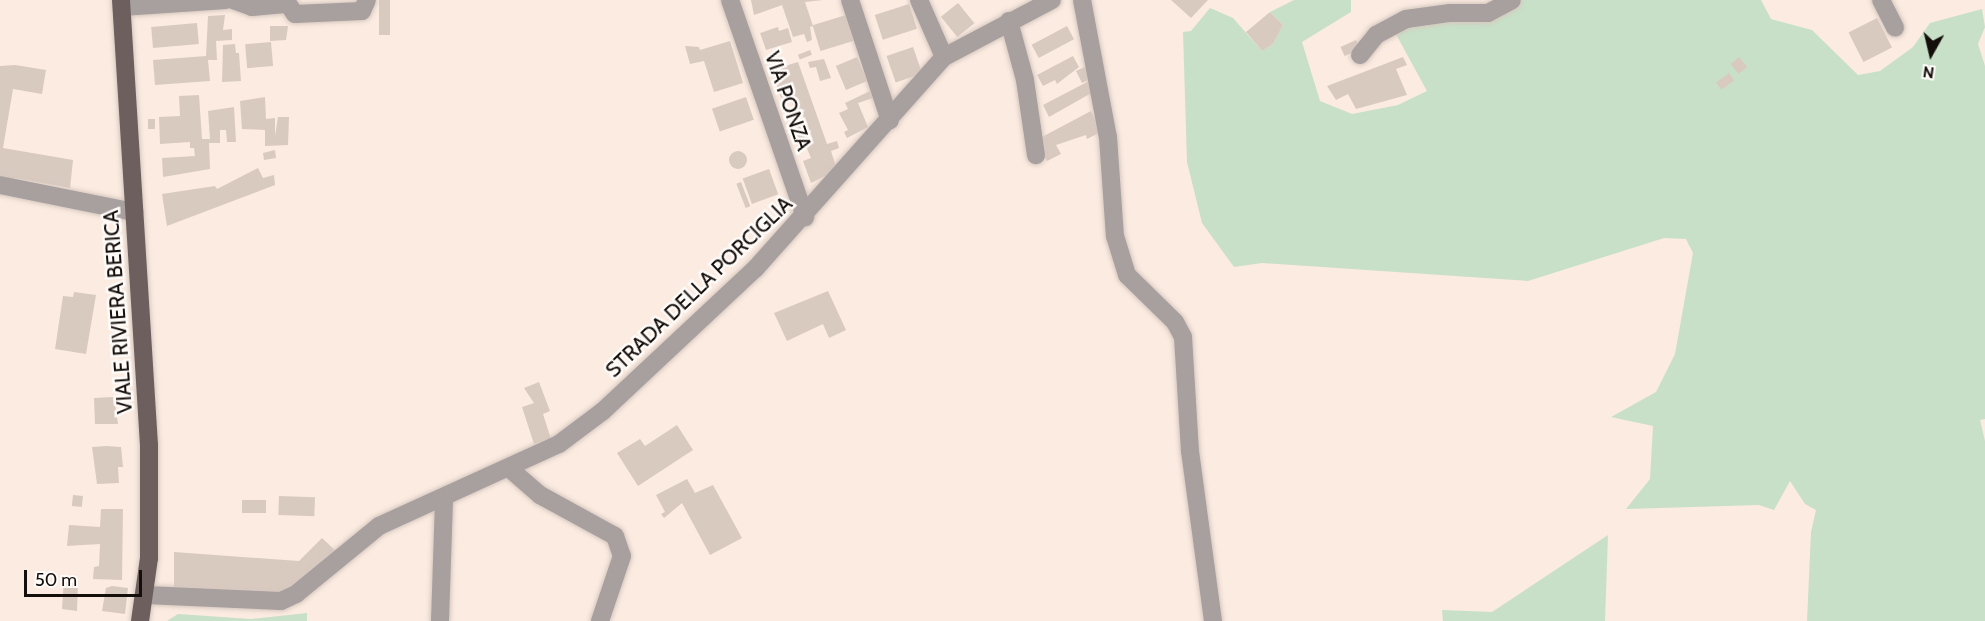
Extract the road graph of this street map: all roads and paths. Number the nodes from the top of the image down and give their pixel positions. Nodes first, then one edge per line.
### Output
1 (226, 0) edge
2 (233, 0) edge
3 (367, 0) edge
4 (730, 0) edge
5 (850, 0) edge
6 (919, 0) edge
7 (1052, 0) edge
8 (1082, 0) edge
9 (1512, 0) edge
10 (1881, 0) edge
11 (146, 2) edge
12 (122, 3) edge
13 (1009, 21) junction
14 (1895, 28) dead end
15 (1360, 54) dead end
16 (944, 57) junction
17 (890, 121) junction
18 (1036, 155) dead end
19 (0, 185) edge
20 (134, 212) junction
21 (805, 217) junction
22 (510, 469) junction
23 (444, 498) junction
24 (146, 596) junction
25 (140, 621) edge
26 (440, 621) edge
27 (600, 621) edge
28 (1213, 621) edge

1 - 11 street
2 - 3 street
4 - 21 street, VIA PONZA
5 - 17 street
6 - 16 street
7 - 13 street, STRADA DELLA PORCIGLIA
8 - 28 street
9 - 15 street
10 - 14 street
11 - 12 street
12 - 20 main road, VIALE RIVIERA BERICA
13 - 16 street, STRADA DELLA PORCIGLIA
13 - 18 street
16 - 17 street, STRADA DELLA PORCIGLIA
17 - 21 street, STRADA DELLA PORCIGLIA
19 - 20 street
20 - 24 main road, VIALE RIVIERA BERICA
21 - 22 street, STRADA DELLA PORCIGLIA
22 - 23 street, STRADA DELLA PORCIGLIA
22 - 27 street
23 - 24 street, STRADA DELLA PORCIGLIA
23 - 26 street
24 - 25 main road, VIALE RIVIERA BERICA

